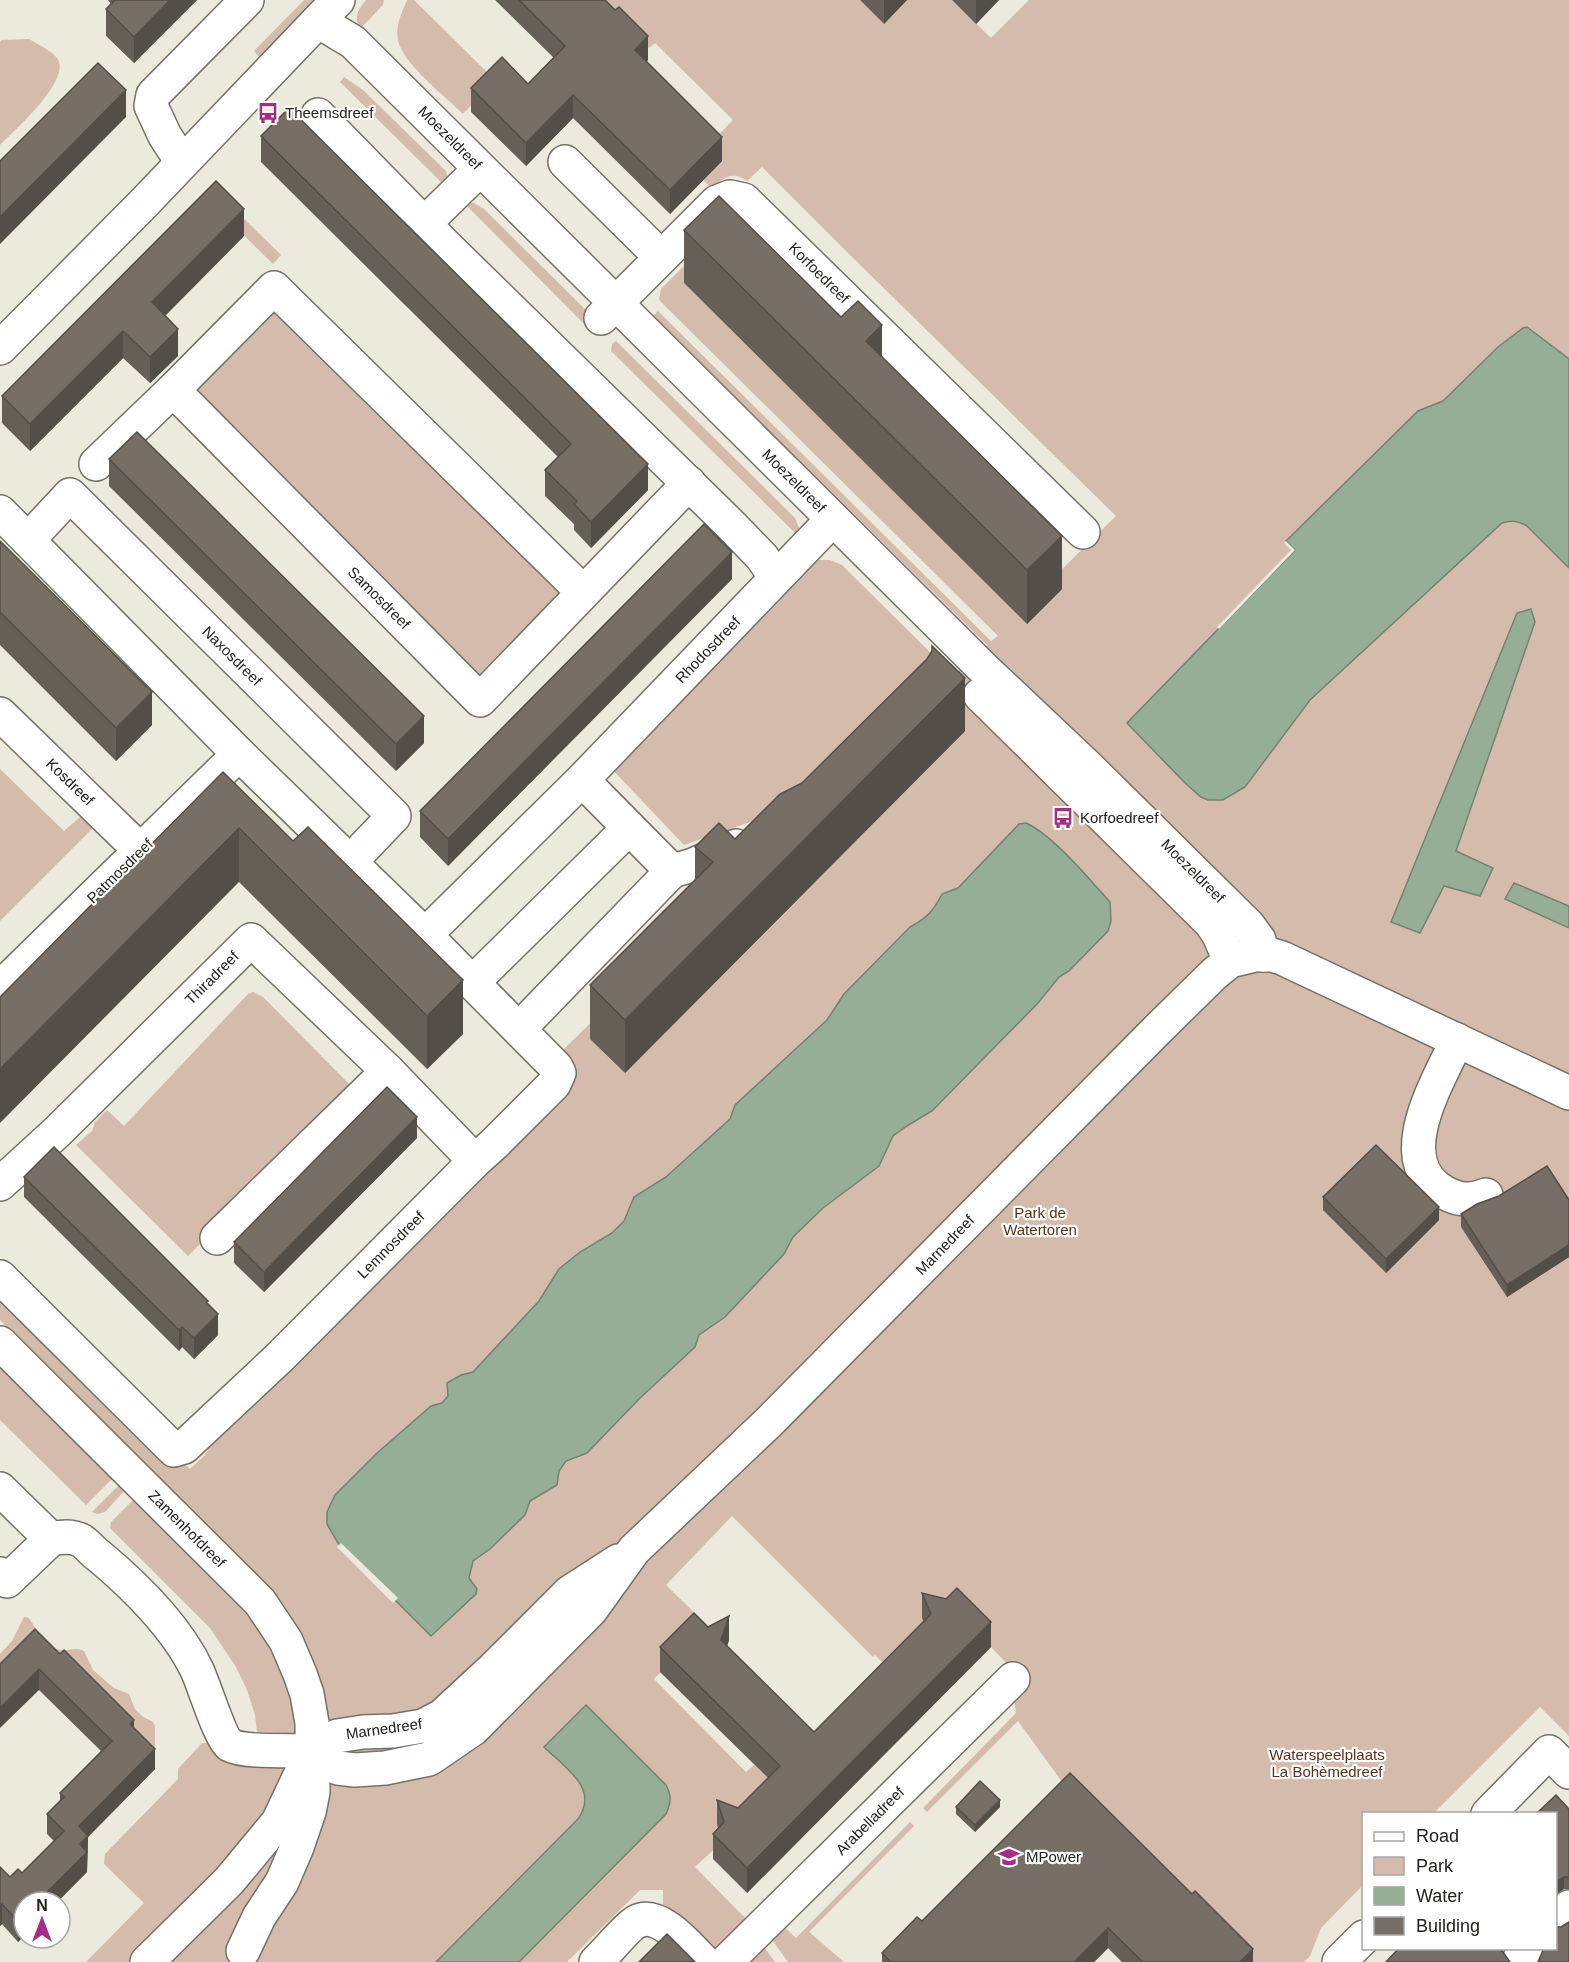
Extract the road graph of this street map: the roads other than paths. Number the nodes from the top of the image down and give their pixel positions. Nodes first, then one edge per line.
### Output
1 (246, 0) edge
2 (328, 10) edge
3 (318, 115) dead end
4 (182, 162) junction
5 (565, 162) dead end
6 (473, 176) junction
7 (425, 223) junction
8 (661, 257) junction
9 (614, 305) junction
10 (0, 348) edge
11 (173, 390) junction
12 (96, 464) dead end
13 (689, 483) junction
14 (0, 512) edge
15 (825, 527) junction
16 (1083, 532) dead end
17 (28, 540) junction
18 (776, 578) junction
19 (583, 592) junction
20 (0, 714) edge
21 (239, 754) junction
22 (582, 780) junction
23 (630, 828) junction
24 (767, 832) edge
25 (141, 851) junction
26 (350, 862) junction
27 (672, 871) junction
28 (425, 935) junction
29 (1263, 955) junction
30 (1230, 962) junction
31 (473, 982) junction
32 (0, 988) edge
33 (519, 1029) junction
34 (1457, 1040) junction
35 (388, 1071) junction
36 (1569, 1093) edge
37 (475, 1161) junction
38 (0, 1184) edge
39 (1486, 1195) dead end
40 (217, 1239) dead end
41 (0, 1277) edge
42 (0, 1343) edge
43 (0, 1489) edge
44 (51, 1539) junction
45 (634, 1550) junction
46 (0, 1574) edge
47 (1013, 1679) dead end
48 (311, 1751) junction
49 (1559, 1762) edge
50 (355, 1770) junction
51 (1491, 1812) edge
52 (1569, 1907) edge
53 (1557, 1920) edge
54 (1362, 1939) edge
55 (1527, 1950) edge
56 (237, 1956) edge
57 (147, 1962) edge
58 (596, 1962) edge
59 (704, 1962) edge
60 (726, 1962) edge
61 (1338, 1962) edge
62 (1524, 1962) edge

1 - 4 street
2 - 4 street
2 - 6 street, Moezeldreef
3 - 7 street
4 - 10 street
5 - 8 street
6 - 7 street
6 - 9 street, Moezeldreef
7 - 13 street
8 - 9 street, Korfoedreef
8 - 16 street, Korfoedreef
9 - 15 street, Moezeldreef
11 - 12 street
11 - 19 street
11 - 19 street, Samosdreef
13 - 18 street
13 - 19 street, Samosdreef
14 - 17 street
15 - 18 street, Rhodosdreef
15 - 29 street, Moezeldreef
15 - 30 street, Moezeldreef
17 - 21 street
17 - 26 street, Naxosdreef
18 - 22 street, Rhodosdreef
20 - 25 street, Kosdreef
21 - 25 street, Patmosdreef
21 - 26 street
22 - 23 street
22 - 28 street, Rhodosdreef
23 - 27 street
23 - 31 street
24 - 27 street
25 - 32 street, Patmosdreef
26 - 28 street
27 - 33 street
28 - 31 street
29 - 30 street, Marnedreef
29 - 34 street
30 - 45 street, Marnedreef
31 - 33 street
33 - 37 street, Lemnosdreef
34 - 36 street
34 - 39 street
35 - 37 street, Thiradreef
35 - 38 street, Thiradreef
35 - 40 street
37 - 41 street, Lemnosdreef
42 - 48 street, Zamenhofdreef
43 - 44 street
44 - 46 street
44 - 48 street
45 - 48 street, Marnedreef
45 - 50 street, Marnedreef
47 - 60 street, Arabelladreef
48 - 50 street, Marnedreef
48 - 56 street, Zamenhofdreef
48 - 57 street, Zamenhofdreef
49 - 51 street
50 - 56 street, Zamenhofdreef
52 - 53 street
54 - 61 street
55 - 62 street
58 - 59 street

